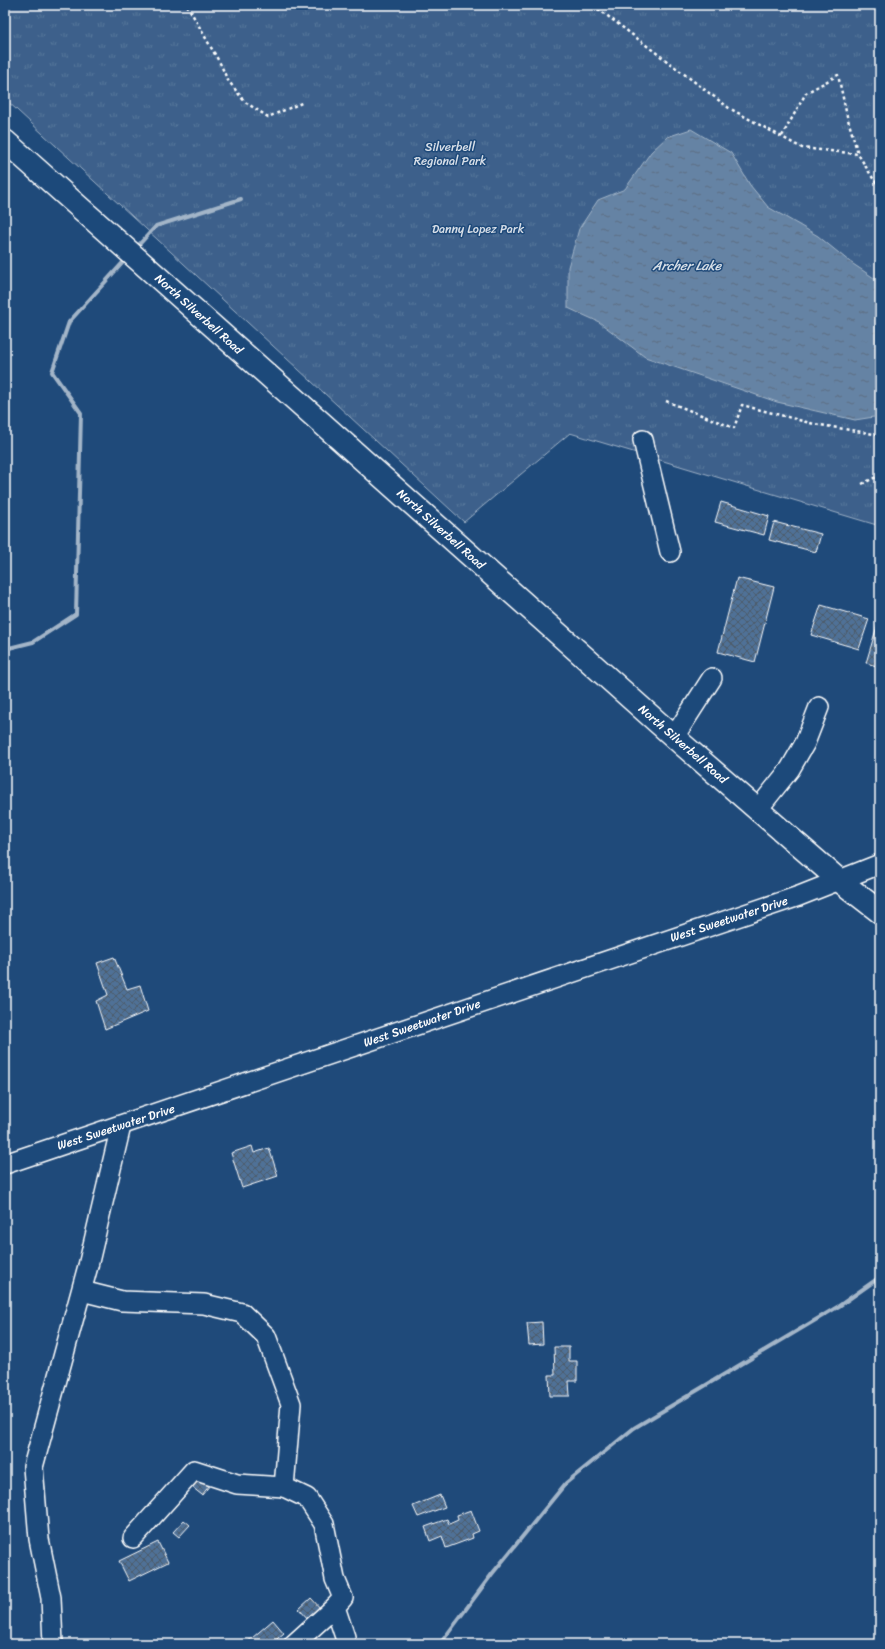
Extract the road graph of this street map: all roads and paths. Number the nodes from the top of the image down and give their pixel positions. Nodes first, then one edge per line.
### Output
1 (187, 5) edge
2 (593, 5) edge
3 (304, 102) dead end
4 (782, 136) junction
5 (5, 141) edge
6 (858, 154) junction
7 (880, 186) edge
8 (666, 401) dead end
9 (880, 435) edge
10 (643, 440) dead end
11 (880, 475) edge
12 (862, 484) dead end
13 (670, 552) dead end
14 (712, 678) dead end
15 (819, 707) dead end
16 (674, 737) junction
17 (758, 809) junction
18 (880, 864) edge
19 (840, 881) junction
20 (880, 912) edge
21 (121, 1126) junction
22 (5, 1164) edge
23 (82, 1291) junction
24 (284, 1487) junction
25 (133, 1538) dead end
26 (335, 1607) junction
27 (53, 1644) edge
28 (294, 1644) edge
29 (345, 1644) edge

1 - 3 path
2 - 4 path
4 - 6 path
4 - 6 path
5 - 16 main road, North Silverbell Road
6 - 7 path
8 - 9 path
10 - 13 street
11 - 12 path
14 - 16 street
15 - 17 street
16 - 17 main road, North Silverbell Road
17 - 19 main road, North Silverbell Road
18 - 19 street, West Sweetwater Drive
19 - 20 main road, North Silverbell Road
19 - 21 street, West Sweetwater Drive
21 - 22 street, West Sweetwater Drive
21 - 23 street
23 - 24 street
23 - 27 street
24 - 25 street
24 - 26 street
26 - 28 street
26 - 29 street

